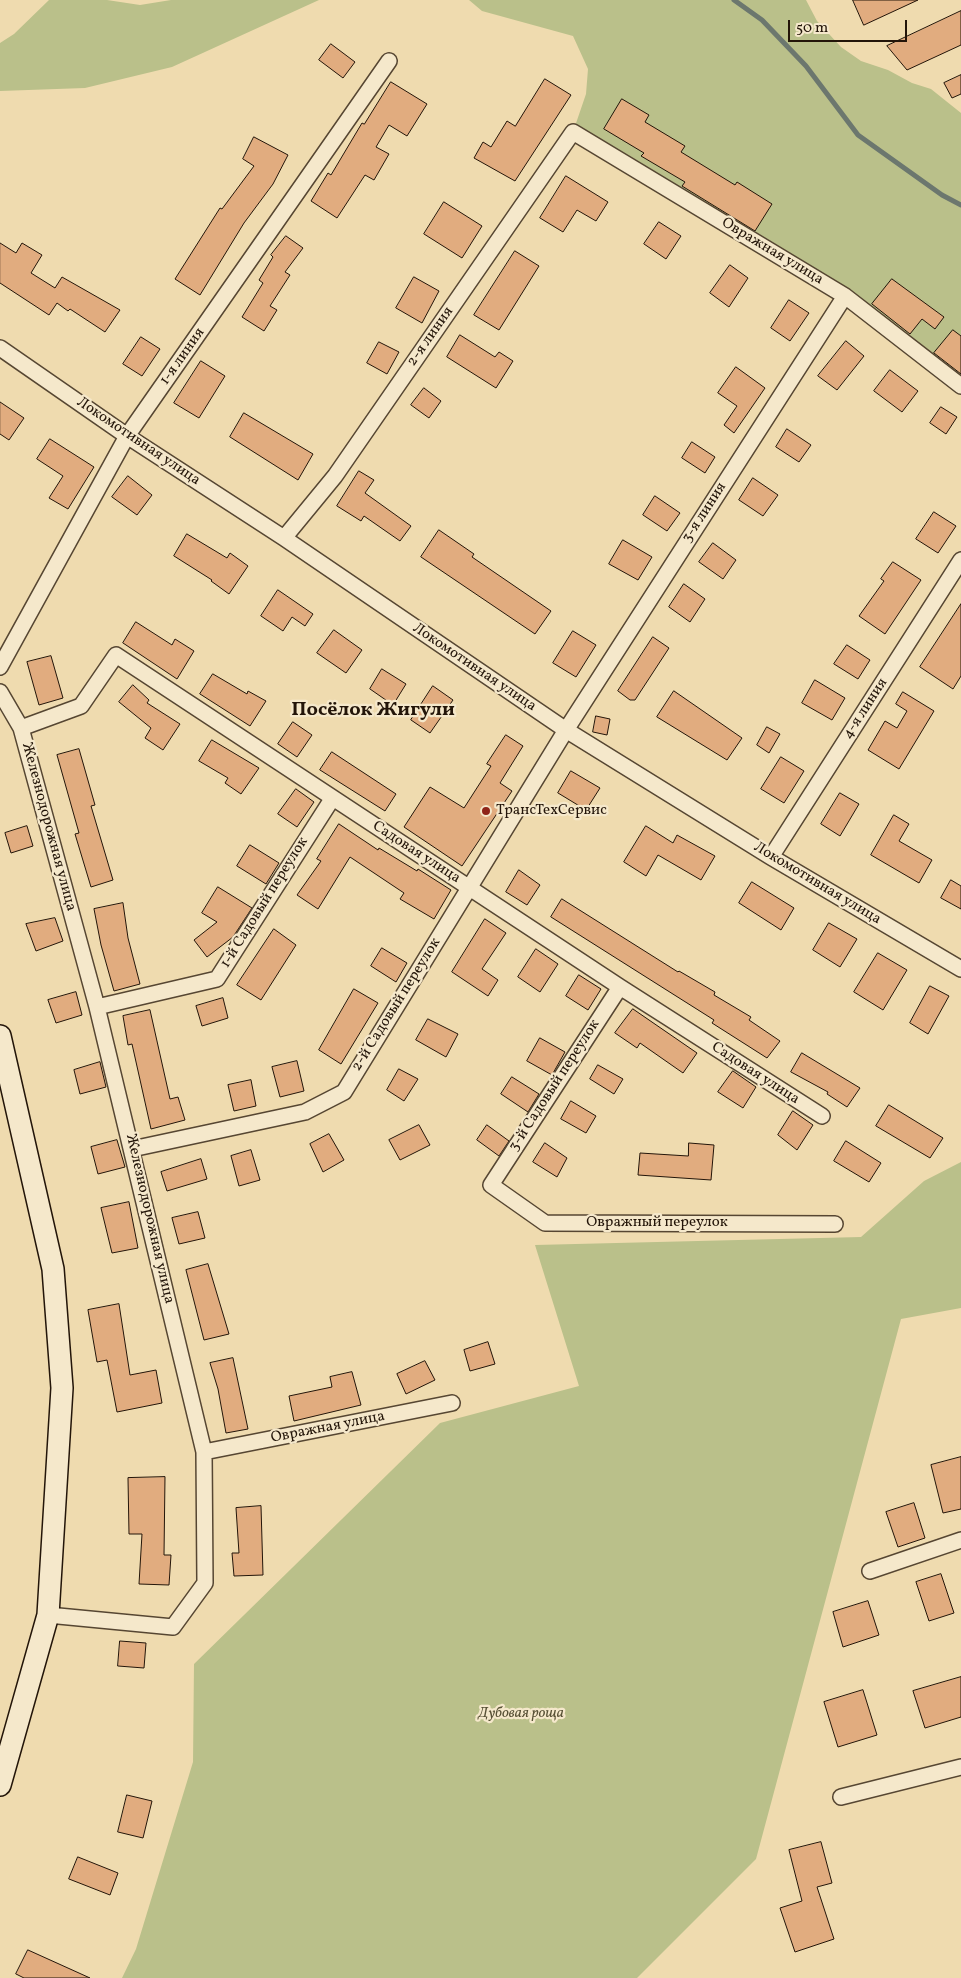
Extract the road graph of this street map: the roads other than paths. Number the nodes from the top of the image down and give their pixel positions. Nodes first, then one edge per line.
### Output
1 (389, 61) dead end
2 (573, 132) joint
3 (845, 296) junction
4 (0, 348) edge
5 (961, 386) edge
6 (127, 436) junction
7 (284, 538) junction
8 (961, 560) edge
9 (0, 667) edge
10 (0, 692) edge
11 (21, 728) junction
12 (566, 730) junction
13 (332, 799) junction
14 (771, 857) junction
15 (470, 888) junction
16 (961, 969) edge
17 (620, 987) junction
18 (96, 1006) junction
19 (0, 1036) edge
20 (822, 1116) dead end
21 (132, 1149) junction
22 (491, 1185) joint
23 (835, 1224) dead end
24 (452, 1403) dead end
25 (204, 1452) junction
26 (961, 1540) edge
27 (870, 1571) dead end
28 (48, 1615) junction
29 (961, 1767) edge
30 (0, 1785) edge
31 (841, 1797) dead end

1 - 6 street, 1-я линия
2 - 3 street, Овражная улица
2 - 7 street, 2-я линия
3 - 5 street, Овражная улица
3 - 12 street, 3-я линия
4 - 6 street, Локомотивная улица
6 - 7 street, Локомотивная улица
6 - 9 street, 1-я линия
7 - 12 street, Локомотивная улица
8 - 14 street, 4-я линия
10 - 11 street, Железнодорожная улица
11 - 13 street, Садовая улица
11 - 18 street, Железнодорожная улица
12 - 14 street, Локомотивная улица
12 - 15 street, 2-й Садовый переулок
13 - 15 street, Садовая улица
13 - 18 street, 1-й Садовый переулок
14 - 16 street, Локомотивная улица
15 - 17 street, Садовая улица
15 - 21 street, 2-й Садовый переулок
17 - 20 street, Садовая улица
17 - 22 street, 3-й Садовый переулок
18 - 21 street, Железнодорожная улица
19 - 28 street
21 - 25 street, Железнодорожная улица
22 - 23 street, Овражный переулок
24 - 25 street, Овражная улица
25 - 28 street, Железнодорожная улица
26 - 27 street
28 - 30 street
29 - 31 street

